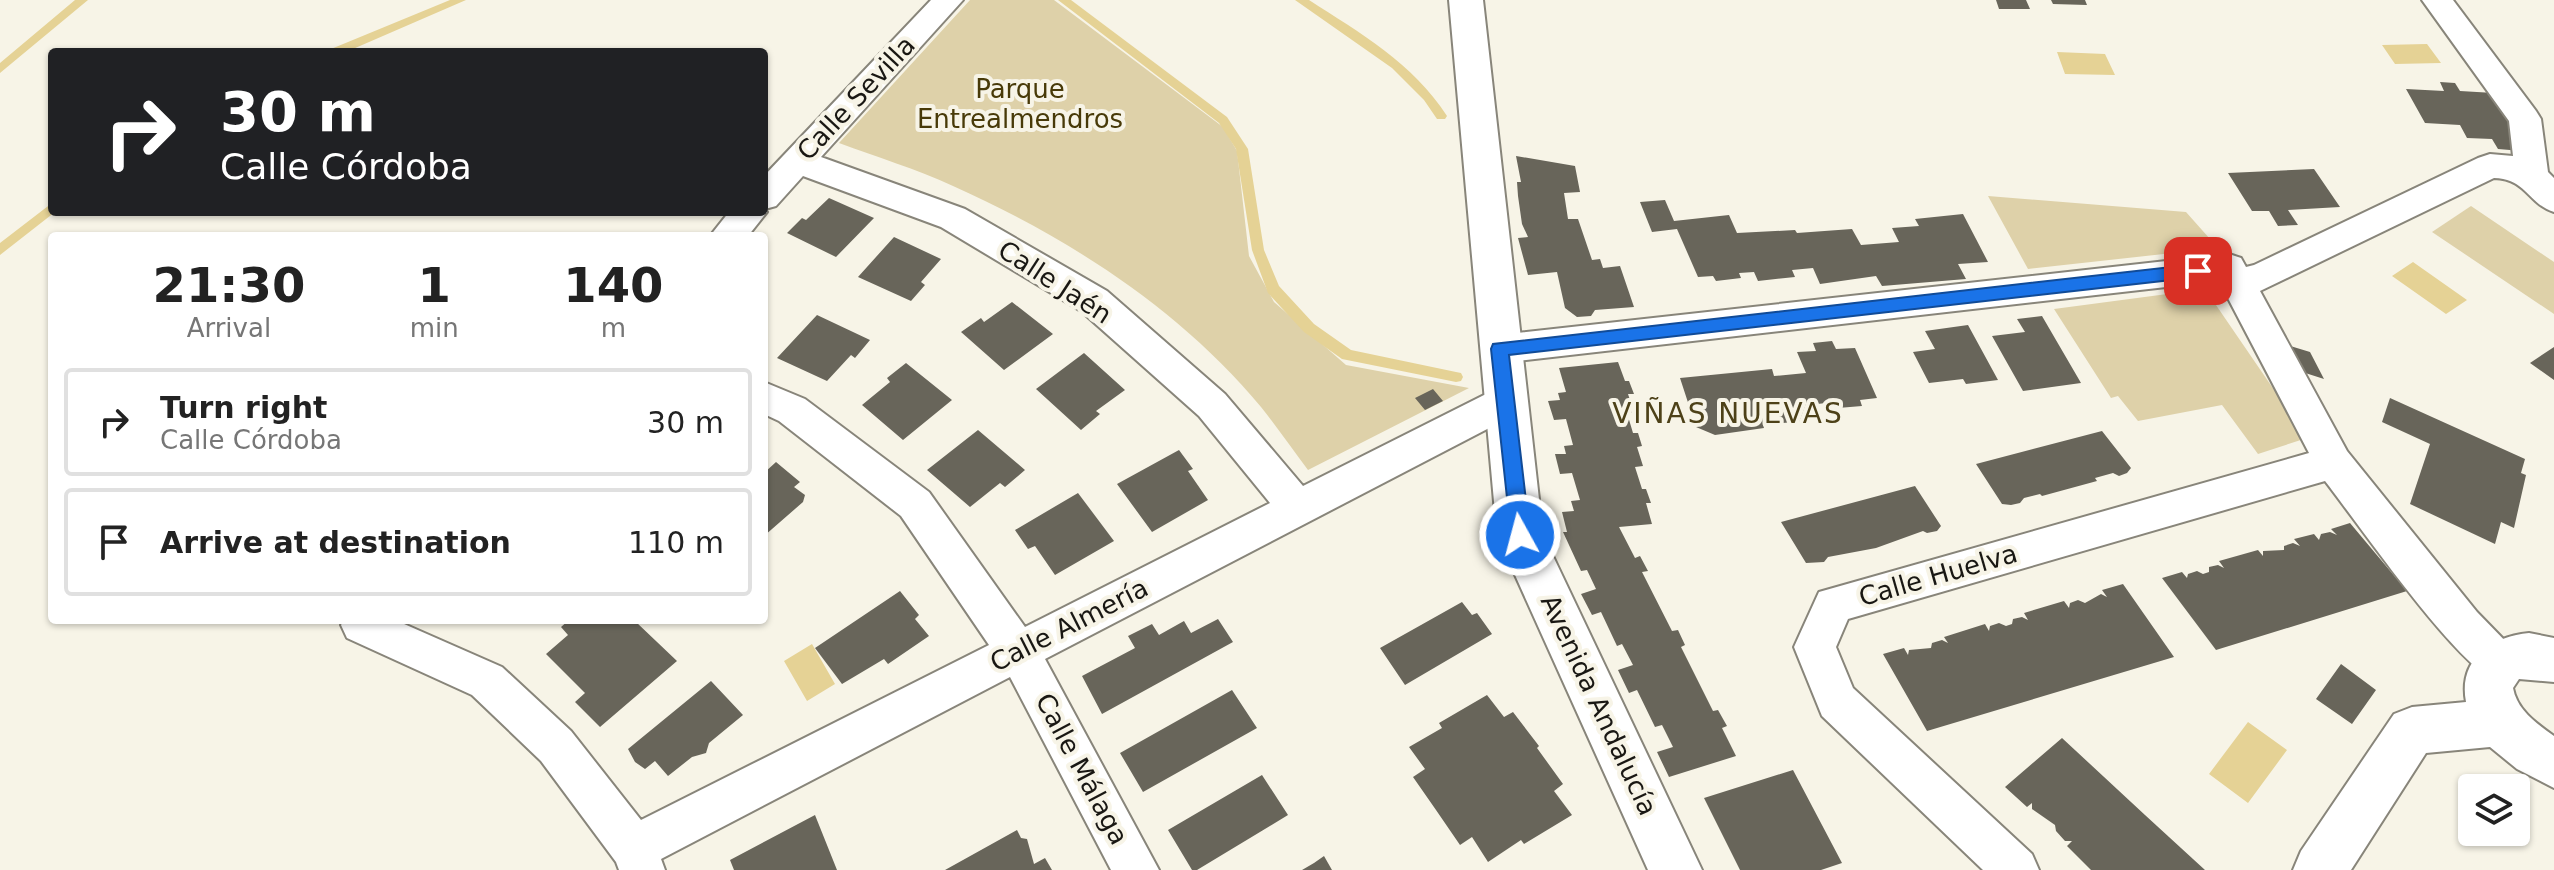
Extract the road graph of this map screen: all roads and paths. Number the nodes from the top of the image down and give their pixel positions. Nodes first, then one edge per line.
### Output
1 (948, 0) edge
2 (1466, 0) edge
3 (2437, 0) edge
4 (798, 161) junction
5 (2532, 174) junction
6 (768, 193) edge
7 (2554, 200) edge
8 (746, 216) edge
9 (731, 232) edge
10 (2239, 281) junction
11 (1500, 349) junction
12 (768, 399) edge
13 (1505, 402) junction
14 (2333, 462) junction
15 (1298, 508) junction
16 (368, 624) edge
17 (1018, 651) junction
18 (2554, 660) edge
19 (2498, 663) junction
20 (2502, 722) junction
21 (2554, 763) edge
22 (638, 859) edge
23 (1136, 870) edge
24 (1675, 870) edge
25 (2016, 870) edge
26 (2320, 870) edge

1 - 4 street, Calle Sevilla
2 - 11 street, Avenida Andalucía
3 - 5 street
4 - 6 street, Calle Sevilla
4 - 15 street, Calle Jaén
5 - 7 street
5 - 10 street
8 - 9 street
10 - 11 street
10 - 14 street
11 - 13 street, Avenida Andalucía
12 - 17 street, Calle Málaga
13 - 15 street, Calle Almería
13 - 24 street, Avenida Andalucía
14 - 19 street
14 - 25 street, Calle Huelva
15 - 17 street, Calle Almería
16 - 22 street
17 - 22 street, Calle Almería
17 - 23 street, Calle Málaga
18 - 19 street
19 - 20 street
20 - 21 street
20 - 26 street

